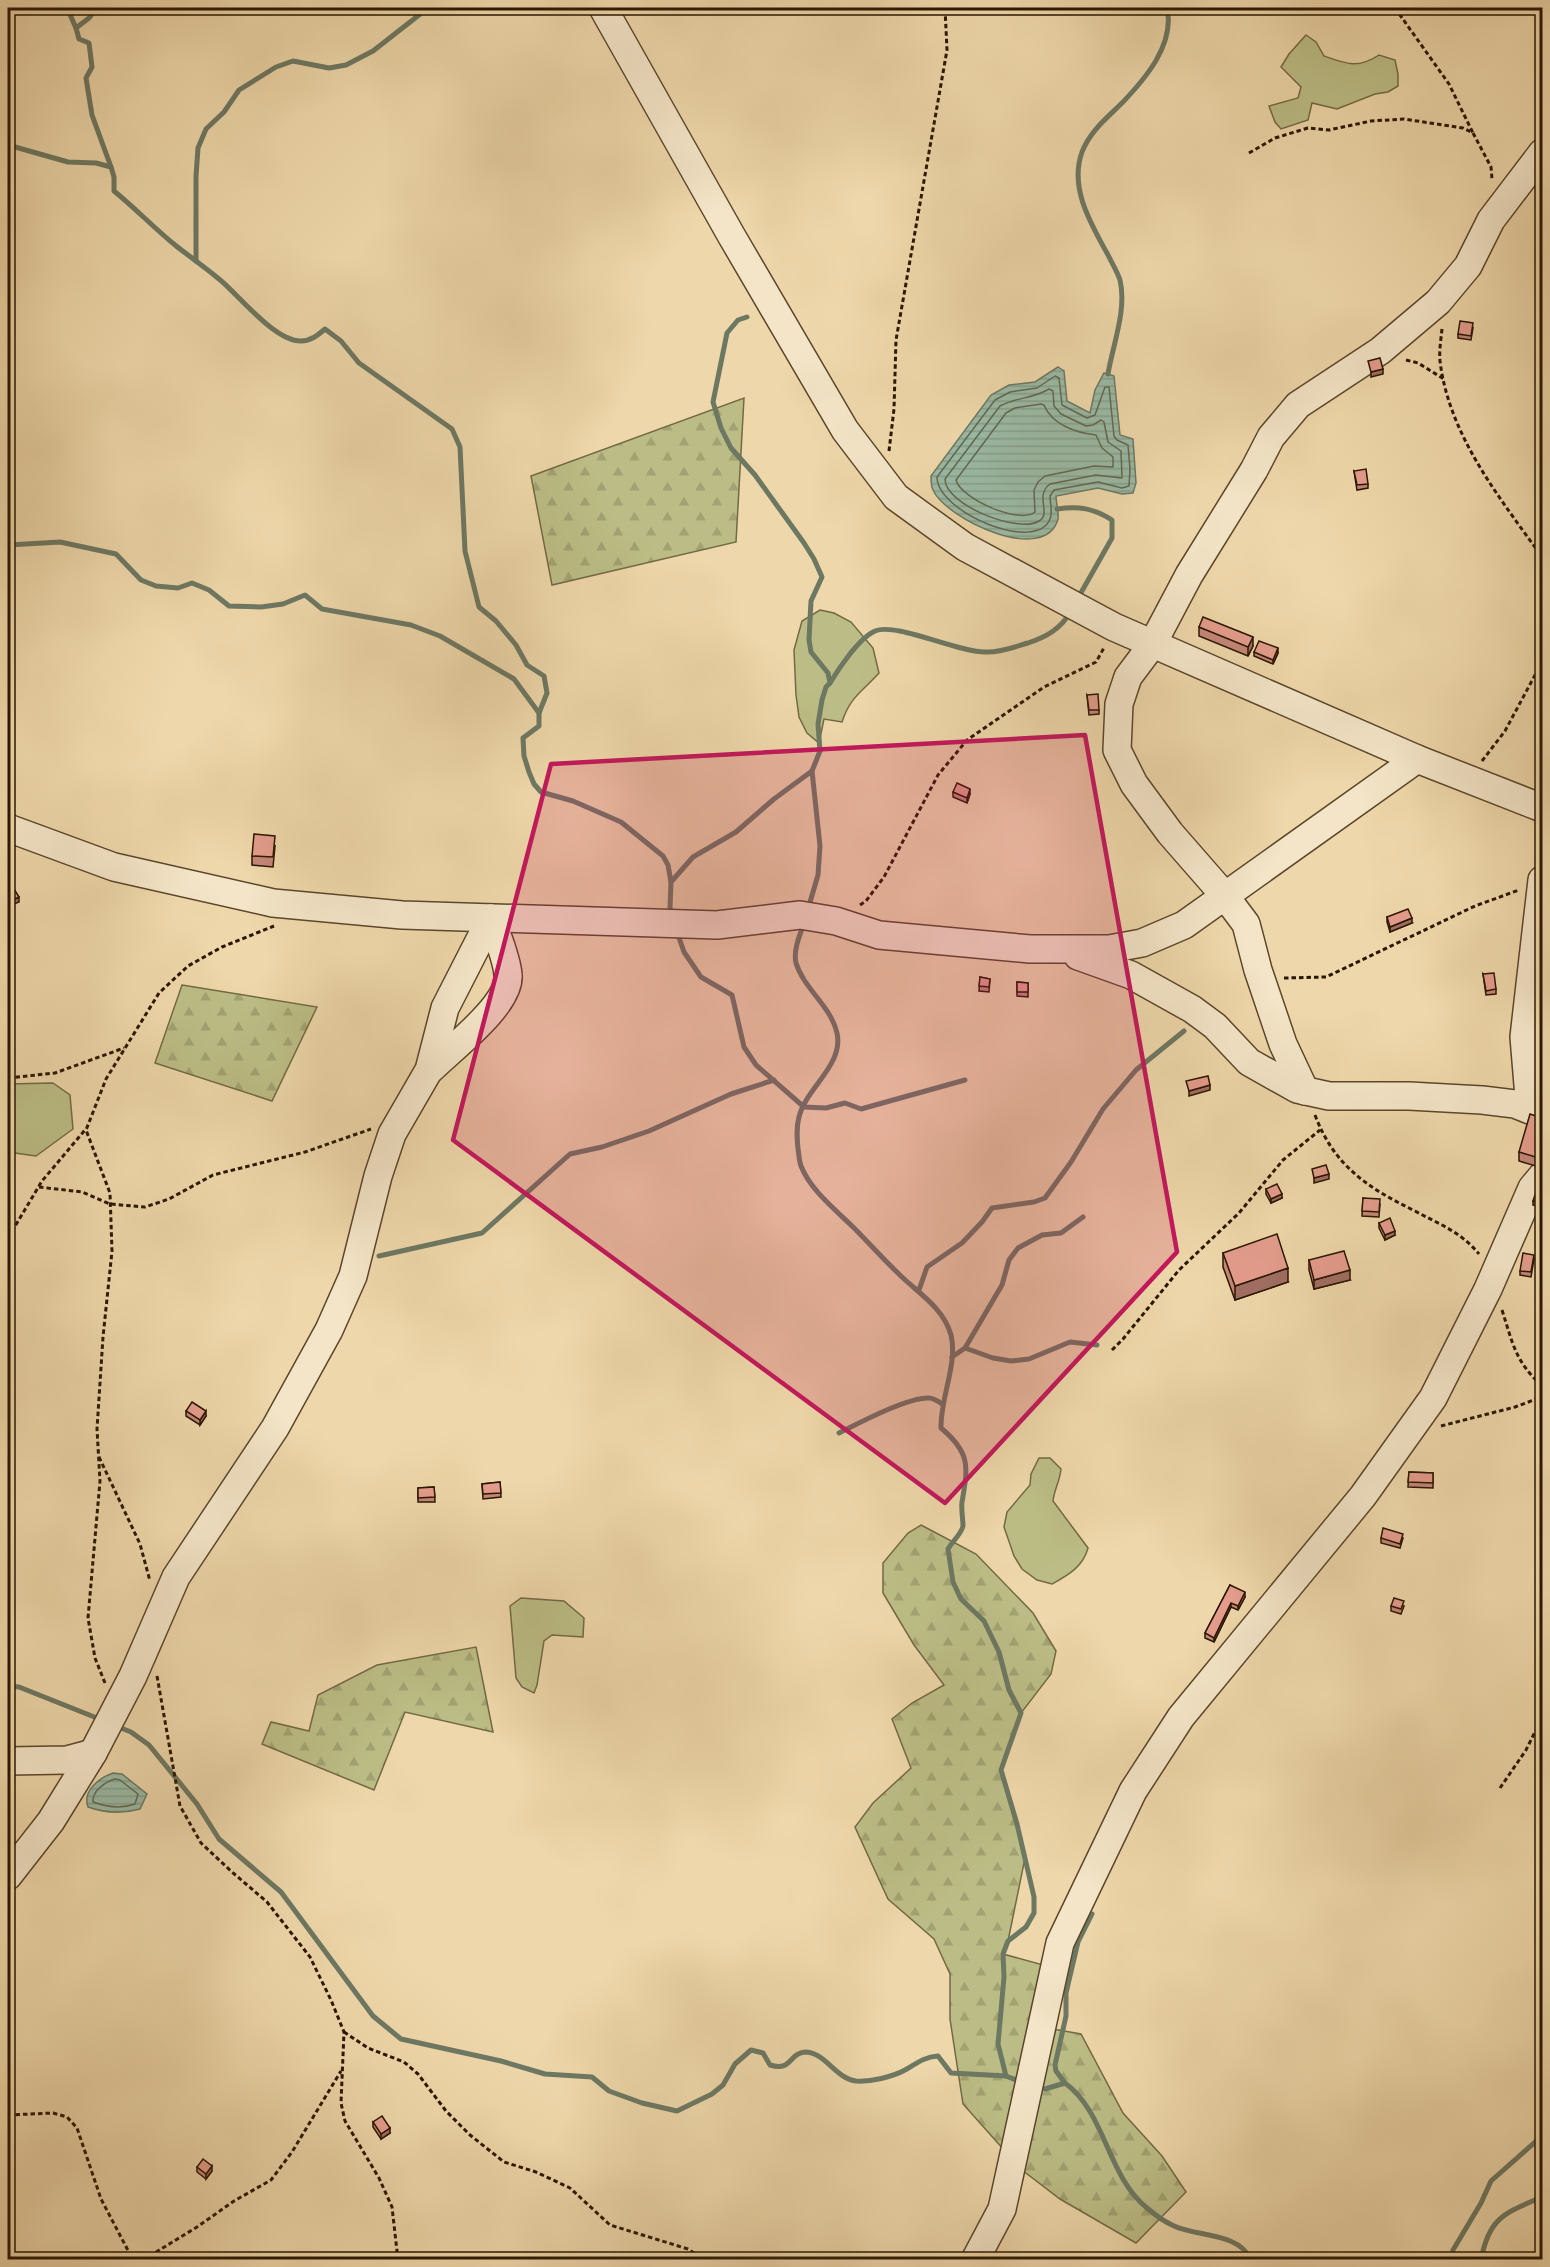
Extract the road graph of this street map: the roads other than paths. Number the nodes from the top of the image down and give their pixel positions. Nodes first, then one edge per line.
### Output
1 (603, 8) edge
2 (1542, 153) edge
3 (1152, 645) junction
4 (1417, 759) junction
5 (1542, 808) edge
6 (8, 828) edge
7 (1542, 881) edge
8 (1225, 896) junction
9 (491, 918) junction
10 (1058, 949) junction
11 (429, 1070) junction
12 (1305, 1091) junction
13 (1536, 1112) edge
14 (1542, 1176) edge
15 (93, 1753) junction
16 (8, 1761) edge
17 (8, 1876) edge
18 (975, 2259) edge

1 - 3 street
2 - 3 street
3 - 4 street
3 - 8 street
4 - 5 street
4 - 8 street
6 - 9 street
7 - 13 street
8 - 10 street
8 - 12 street
9 - 10 street
9 - 11 street
9 - 11 street
10 - 12 street
11 - 15 street
12 - 13 street
14 - 18 street
15 - 16 street
15 - 17 street

